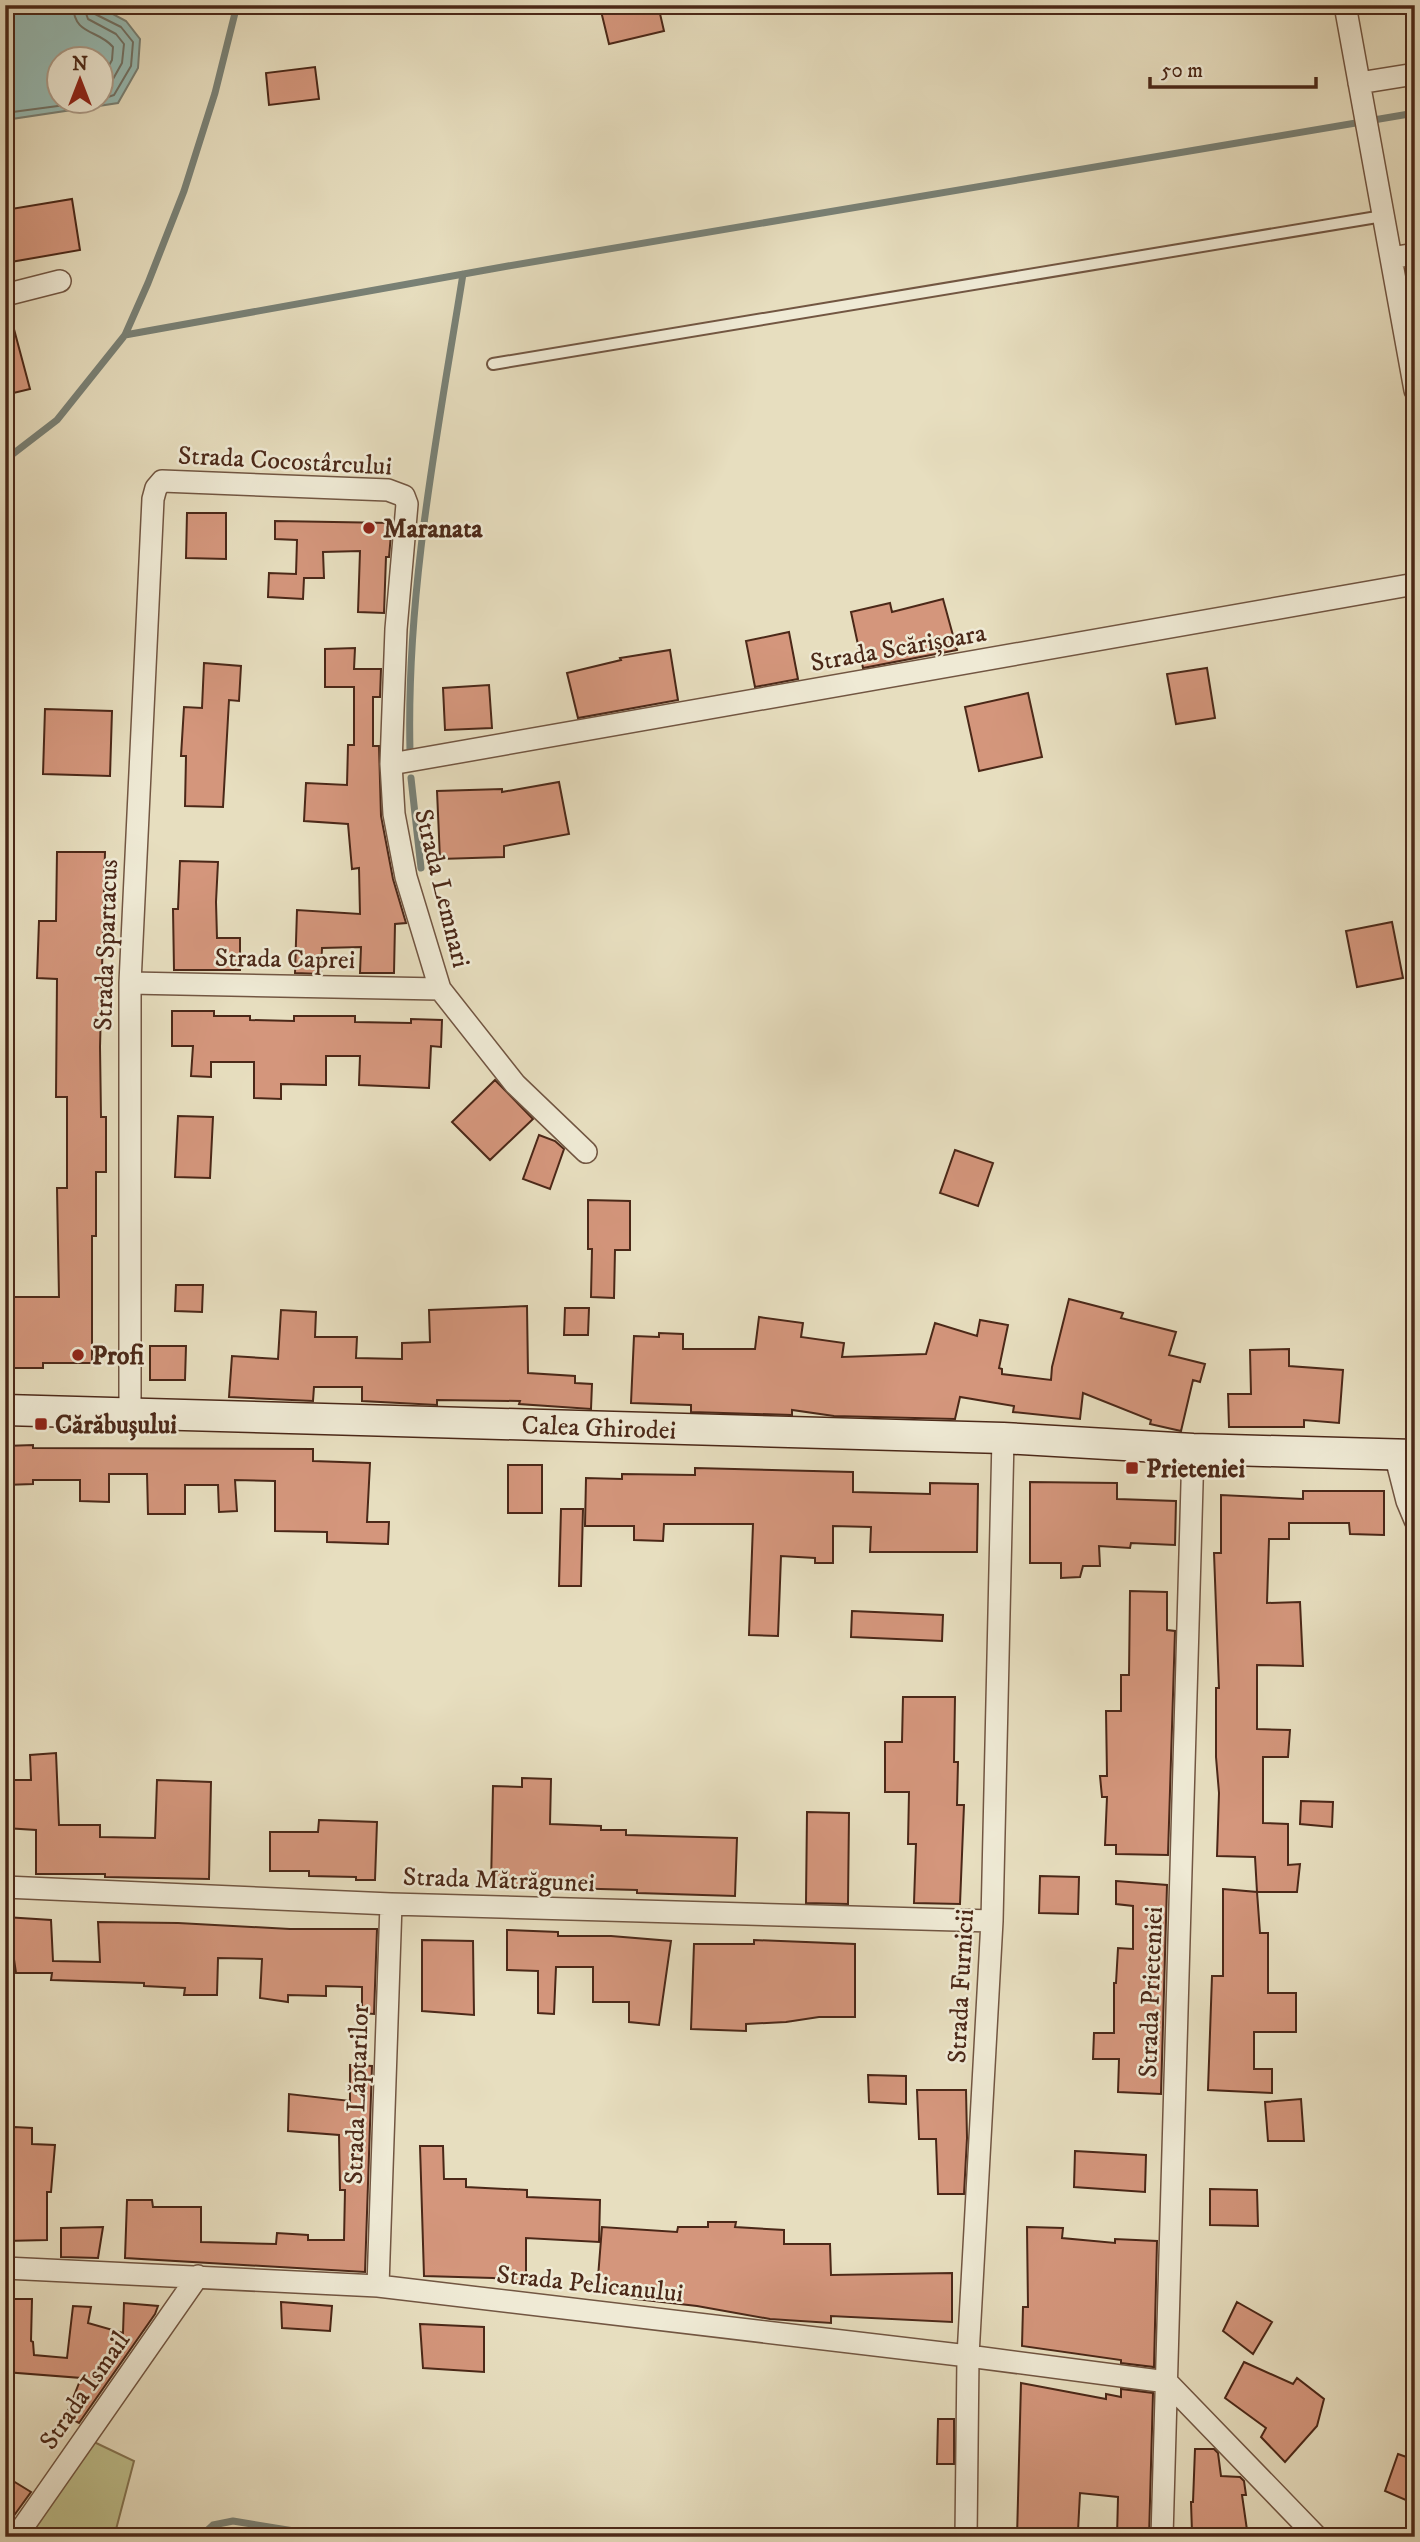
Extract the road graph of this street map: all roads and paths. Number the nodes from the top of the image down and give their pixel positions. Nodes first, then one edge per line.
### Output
1 (1345, 5) edge
2 (1415, 74) edge
3 (1359, 83) junction
4 (1383, 216) junction
5 (1415, 254) edge
6 (1391, 258) junction
7 (60, 281) dead end
8 (5, 295) edge
9 (493, 364) dead end
10 (1415, 390) edge
11 (162, 481) joint
12 (404, 496) joint
13 (1415, 584) edge
14 (391, 764) junction
15 (130, 983) junction
16 (440, 989) junction
17 (586, 1152) dead end
18 (5, 1410) edge
19 (130, 1413) junction
20 (1003, 1438) junction
21 (1193, 1450) junction
22 (1405, 1454) edge
23 (1415, 1520) edge
24 (5, 1887) edge
25 (391, 1904) junction
26 (992, 1921) junction
27 (5, 2269) edge
28 (198, 2276) junction
29 (378, 2286) junction
30 (968, 2356) junction
31 (1167, 2382) junction
32 (16, 2537) edge
33 (185, 2537) edge
34 (226, 2537) edge
35 (966, 2537) edge
36 (1162, 2537) edge
37 (1317, 2537) edge

1 - 3 street
2 - 3 street
3 - 4 street
4 - 6 street
4 - 9 lane
5 - 6 street
6 - 10 street
7 - 8 street
11 - 12 street, Strada Cocostârcului
11 - 15 street, Strada Spartacus
12 - 14 street, Strada Lemnari
13 - 14 street, Strada Scărișoara
14 - 16 street, Strada Lemnari
15 - 16 street, Strada Caprei
15 - 19 street, Strada Spartacus
16 - 17 street, Strada Lemnari
18 - 19 street, Calea Ghirodei
19 - 20 street, Calea Ghirodei
20 - 21 street, Calea Ghirodei
20 - 26 street, Strada Furnicii
21 - 22 street, Calea Ghirodei
21 - 31 street, Strada Prieteniei
22 - 23 street
24 - 25 street, Strada Mătrăgunei
25 - 26 street, Strada Mătrăgunei
25 - 29 street, Strada Lăptarilor
26 - 30 street, Strada Furnicii
27 - 28 street, Strada Pelicanului
28 - 29 street, Strada Pelicanului
28 - 32 street, Strada Ismail
29 - 30 street, Strada Pelicanului
30 - 31 street, Strada Pelicanului
30 - 35 street, Strada Furnicii
31 - 36 street, Strada Prieteniei
31 - 37 street
33 - 34 path

